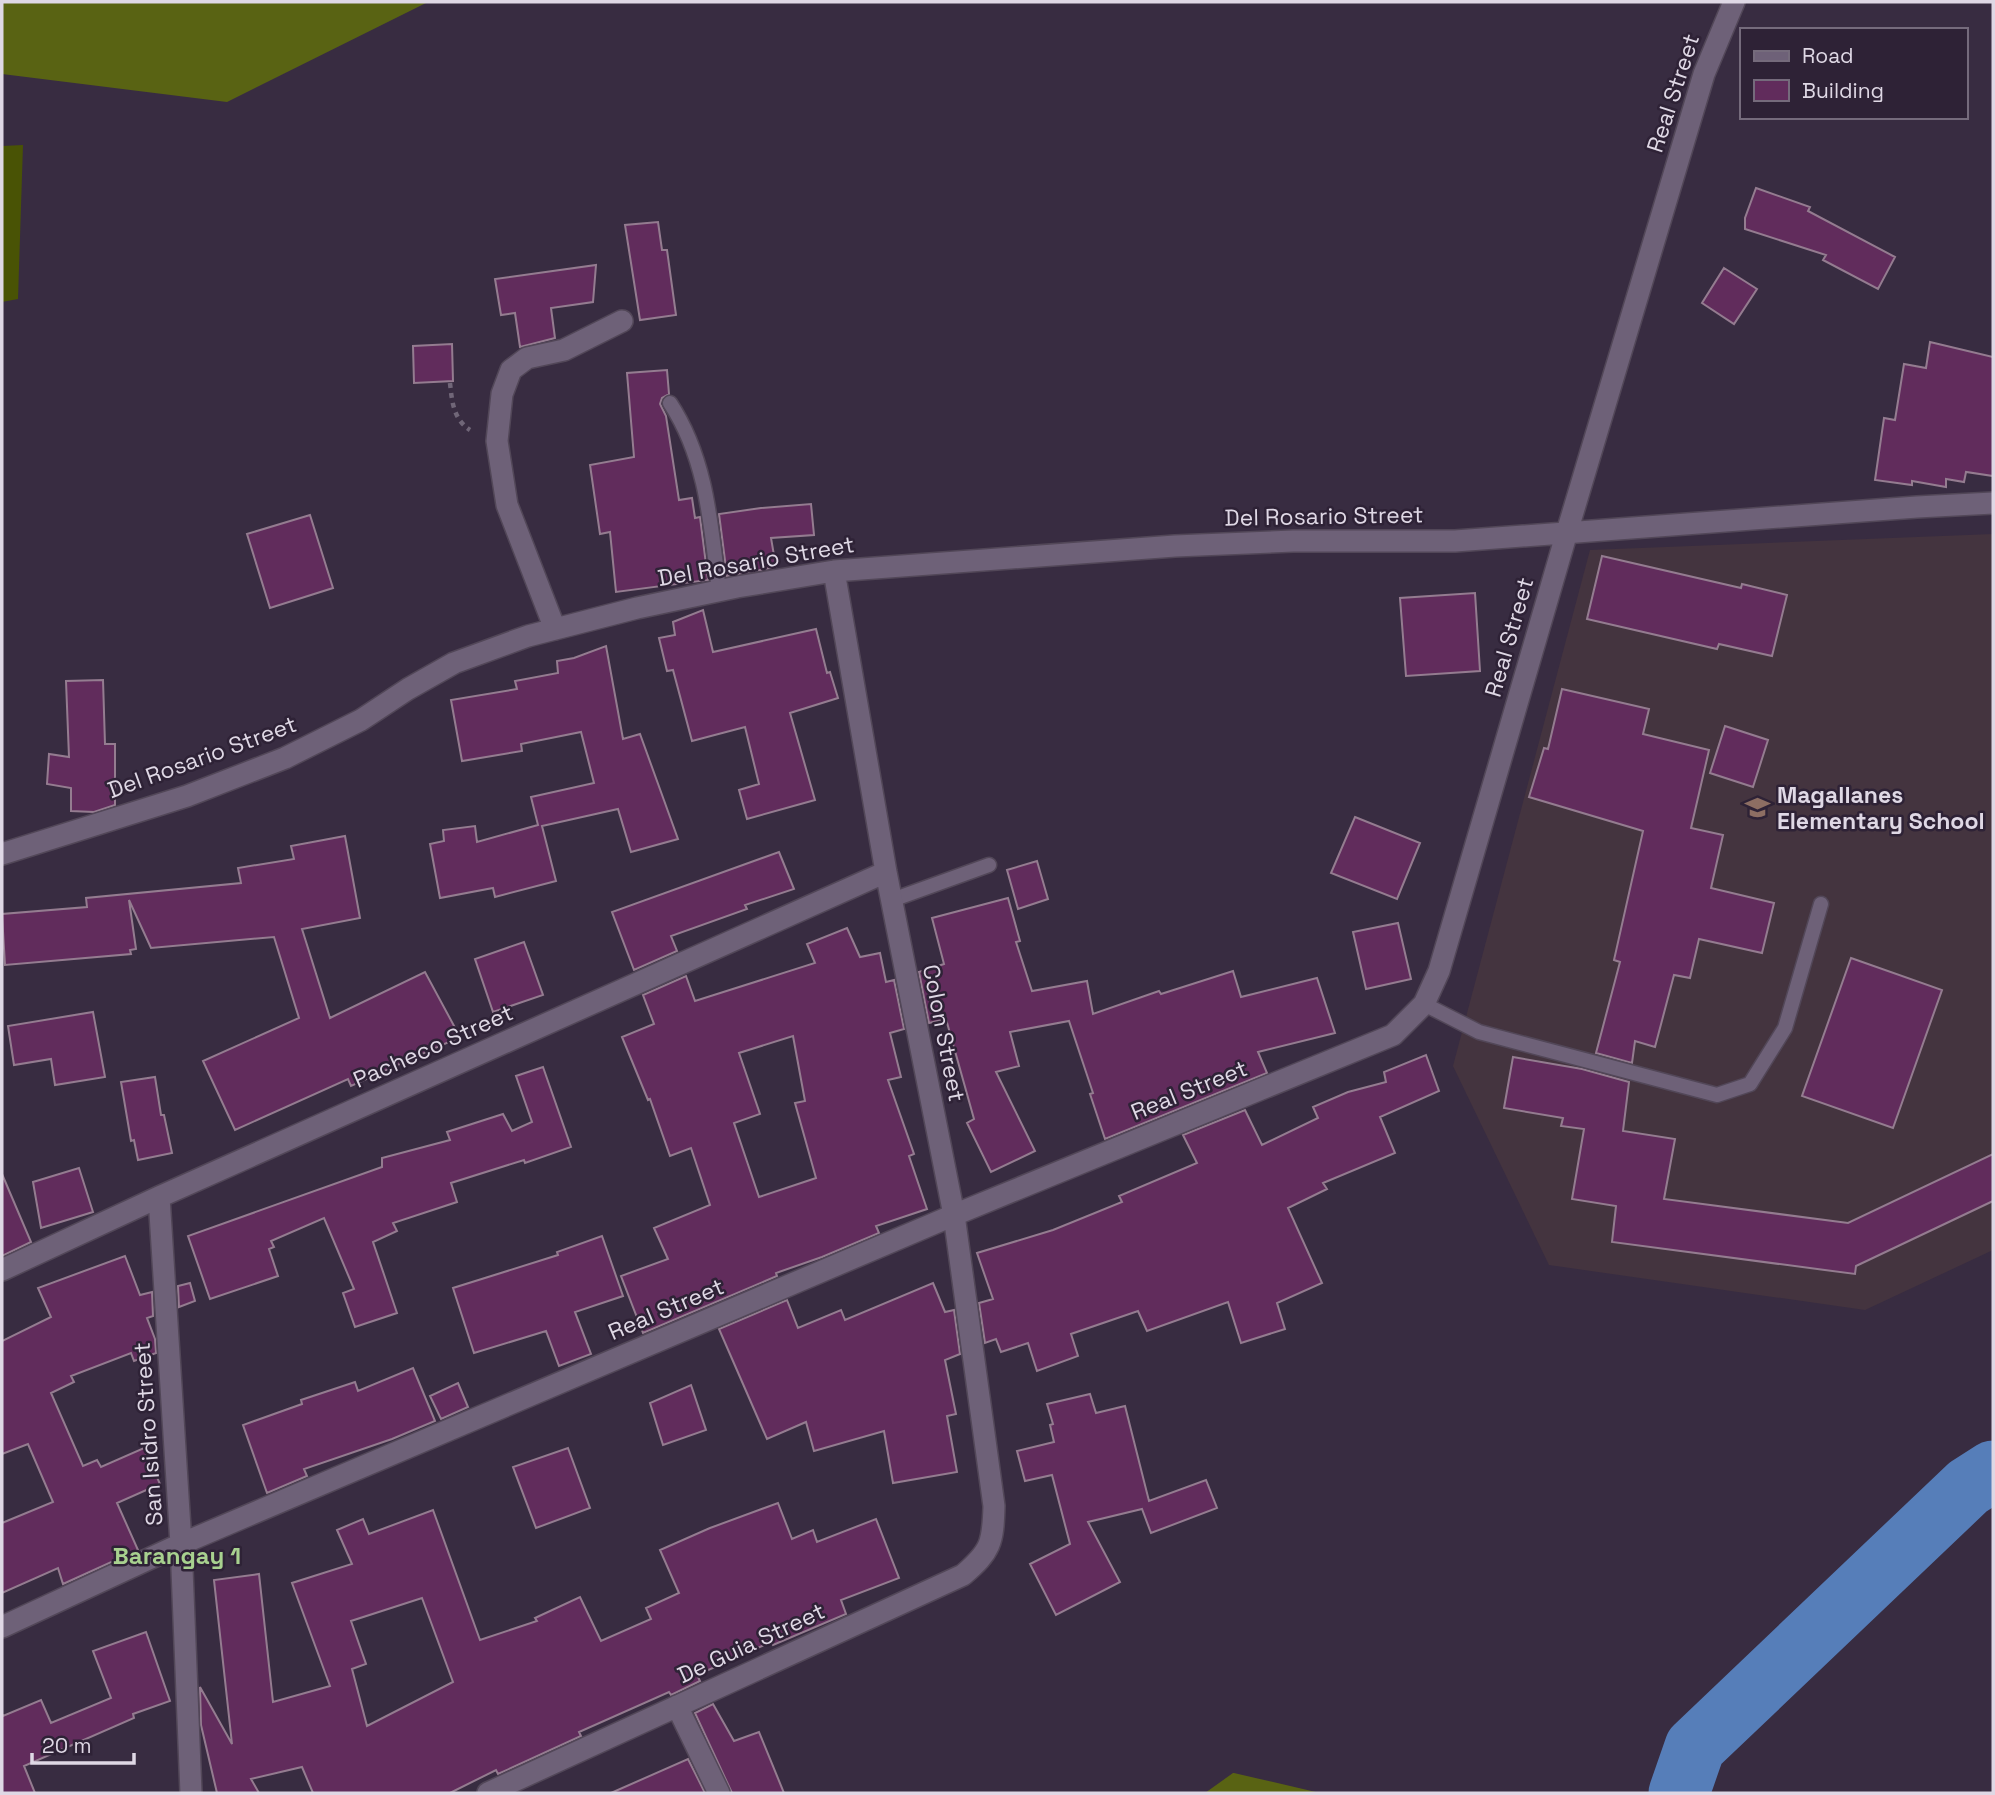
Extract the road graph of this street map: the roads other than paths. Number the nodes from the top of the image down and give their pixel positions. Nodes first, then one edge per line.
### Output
1 (1734, 2) edge
2 (622, 321) dead end
3 (670, 403) dead end
4 (1993, 503) edge
5 (1567, 532) junction
6 (834, 571) junction
7 (719, 591) junction
8 (555, 629) junction
9 (2, 854) edge
10 (989, 865) dead end
11 (886, 872) junction
12 (892, 900) junction
13 (1821, 904) dead end
14 (1424, 1004) junction
15 (159, 1197) junction
16 (954, 1215) junction
17 (2, 1270) edge
18 (995, 1506) joint
19 (181, 1544) junction
20 (2, 1627) edge
21 (677, 1706) junction
22 (191, 1793) edge
23 (488, 1793) edge
24 (719, 1793) edge

1 - 5 street, Real Street
2 - 8 street
3 - 7 lane
4 - 5 street, Del Rosario Street
5 - 6 street, Del Rosario Street
5 - 14 street, Real Street
6 - 7 street, Del Rosario Street
6 - 11 street, Colon Street
7 - 8 street, Del Rosario Street
8 - 9 street, Del Rosario Street
10 - 12 lane
11 - 12 street, Colon Street
11 - 15 street, Pacheco Street
12 - 16 street, Colon Street
13 - 14 lane
14 - 16 street, Real Street
15 - 17 street, Pacheco Street
15 - 19 street, San Isidro Street
16 - 18 street, Colon Street
16 - 19 street, Real Street
18 - 21 street, De Guia Street
19 - 20 street, Real Street
19 - 22 street, San Isidro Street
21 - 23 street, De Guia Street
21 - 24 street

